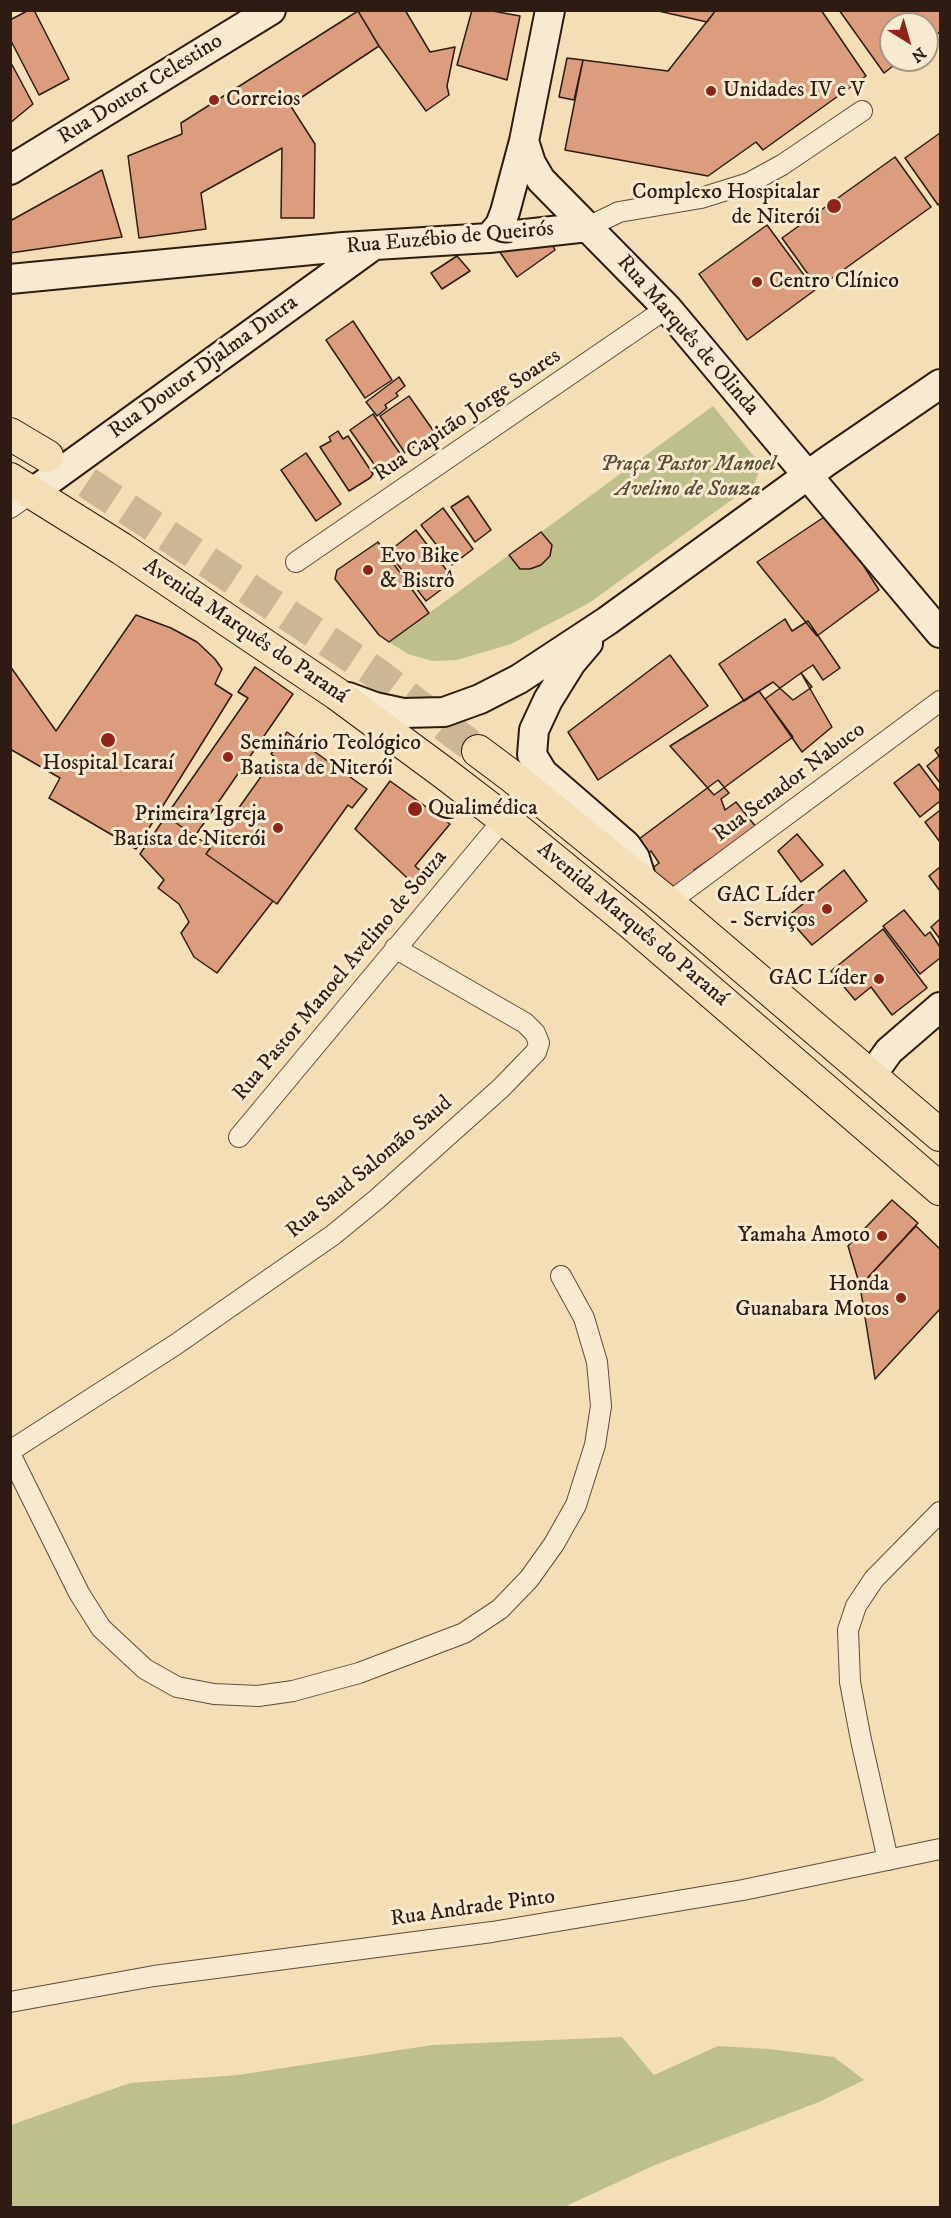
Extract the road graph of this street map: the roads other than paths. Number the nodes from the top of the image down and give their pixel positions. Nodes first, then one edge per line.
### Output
1 (271, 10) edge
2 (550, 10) edge
3 (862, 111) dead end
4 (524, 141) junction
5 (10, 170) edge
6 (588, 226) junction
7 (489, 238) junction
8 (374, 245) junction
9 (288, 253) junction
10 (10, 279) edge
11 (303, 296) junction
12 (668, 309) junction
13 (940, 384) edge
14 (10, 434) edge
15 (47, 456) tunnel mouth
16 (808, 475) junction
17 (18, 493) edge
18 (296, 562) dead end
19 (607, 621) junction
20 (940, 633) edge
21 (337, 694) junction
22 (940, 701) edge
23 (478, 751) tunnel mouth
24 (504, 819) junction
25 (643, 884) junction
26 (668, 903) junction
27 (395, 948) junction
28 (940, 1007) edge
29 (871, 1076) junction
30 (844, 1106) junction
31 (940, 1135) edge
32 (239, 1137) dead end
33 (940, 1189) edge
34 (561, 1276) dead end
35 (10, 1452) edge
36 (940, 1512) edge
37 (940, 1849) edge
38 (888, 1860) junction
39 (10, 2002) edge

1 - 5 street, Rua Doutor Celestino
2 - 4 street
3 - 6 street, Rua Euzébio de Queirós
4 - 6 street, Rua Marquês de Olinda
4 - 7 street
6 - 7 street, Rua Euzébio de Queirós
6 - 12 street, Rua Marquês de Olinda
7 - 8 street, Rua Euzébio de Queirós
8 - 9 street, Rua Euzébio de Queirós
8 - 11 street, Rua Doutor Djalma Dutra
9 - 10 street, Rua Euzébio de Queirós
9 - 11 street
11 - 17 street, Rua Doutor Djalma Dutra
12 - 16 street, Rua Marquês de Olinda
12 - 18 street, Rua Capitão Jorge Soares
13 - 16 street
14 - 15 main road
16 - 19 street
16 - 20 street, Rua Marquês de Olinda
17 - 21 main road, Avenida Marquês do Paraná
19 - 21 street
19 - 25 street
21 - 24 main road, Avenida Marquês do Paraná
22 - 26 street, Rua Senador Nabuco
23 - 25 main road, Avenida Marquês do Paraná
24 - 27 street, Rua Pastor Manoel Avelino de Souza
24 - 30 main road, Avenida Marquês do Paraná
25 - 26 main road, Avenida Marquês do Paraná
26 - 29 main road, Avenida Marquês do Paraná
27 - 32 street, Rua Pastor Manoel Avelino de Souza
27 - 35 street, Rua Saud Salomão Saud
28 - 29 street
29 - 30 main road
29 - 31 main road, Avenida Marquês do Paraná
30 - 33 main road, Avenida Marquês do Paraná
34 - 35 street
36 - 38 street
37 - 38 street, Rua Andrade Pinto
38 - 39 street, Rua Andrade Pinto

